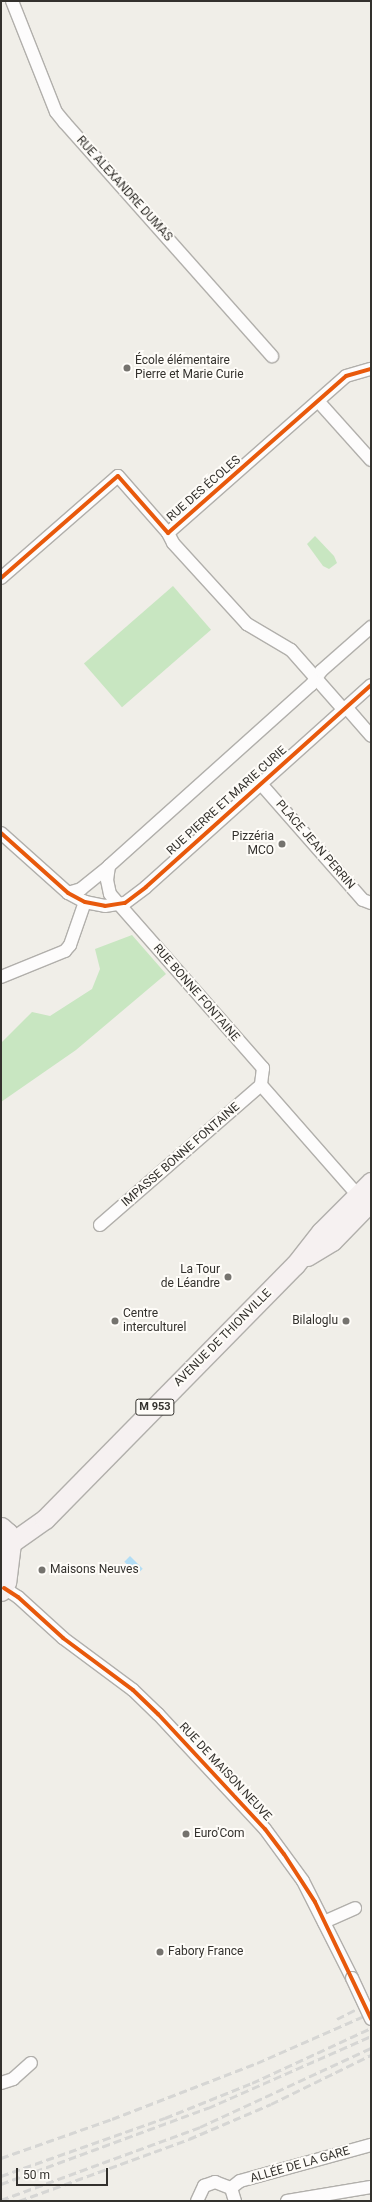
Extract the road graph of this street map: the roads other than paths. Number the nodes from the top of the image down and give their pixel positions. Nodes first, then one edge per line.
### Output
1 (12, 1) edge
2 (272, 356) dead end
3 (371, 369) edge
4 (318, 401) junction
5 (371, 460) edge
6 (168, 534) junction
7 (1, 578) edge
8 (371, 627) edge
9 (316, 678) junction
10 (371, 685) edge
11 (344, 708) junction
12 (371, 736) edge
13 (261, 784) junction
14 (1, 833) edge
15 (109, 866) junction
16 (68, 893) junction
17 (85, 902) junction
18 (371, 903) edge
19 (118, 905) junction
20 (1, 977) edge
21 (261, 1085) junction
22 (367, 1196) edge
23 (100, 1225) dead end
24 (6, 1535) edge
25 (2, 1590) edge
26 (355, 1908) dead end
27 (324, 1922) junction
28 (371, 2019) edge
29 (31, 2063) dead end
30 (1, 2083) edge
31 (371, 2145) edge
32 (371, 2187) edge
33 (230, 2188) junction
34 (197, 2201) edge
35 (235, 2201) edge
36 (287, 2201) edge

1 - 2 street, RUE ALEXANDRE DUMAS
3 - 4 street, RUE DES ÉCOLES
4 - 5 street
4 - 6 street, RUE DES ÉCOLES
6 - 7 street, RUE DES ÉCOLES
6 - 9 street
8 - 9 street
9 - 11 street
9 - 15 street
10 - 11 street, RUE PIERRE ET MARIE CURIE
11 - 12 street
11 - 13 street, RUE PIERRE ET MARIE CURIE
13 - 18 street, PLACE JEAN PERRIN
13 - 19 street, RUE PIERRE ET MARIE CURIE
14 - 16 street
15 - 16 street
15 - 19 street
16 - 17 street
17 - 19 street
17 - 20 street
19 - 21 street, RUE BONNE FONTAINE
21 - 22 street
21 - 23 street, IMPASSE BONNE FONTAINE
22 - 24 main road, AVENUE DE THIONVILLE / M 953
24 - 25 main road
25 - 27 street, RUE DE MAISON NEUVE
26 - 27 street
27 - 28 street, RUE DE MAISON NEUVE, bridge
29 - 30 street
31 - 33 street, ALLÉE DE LA GARE
32 - 36 street
33 - 34 street
33 - 35 street

